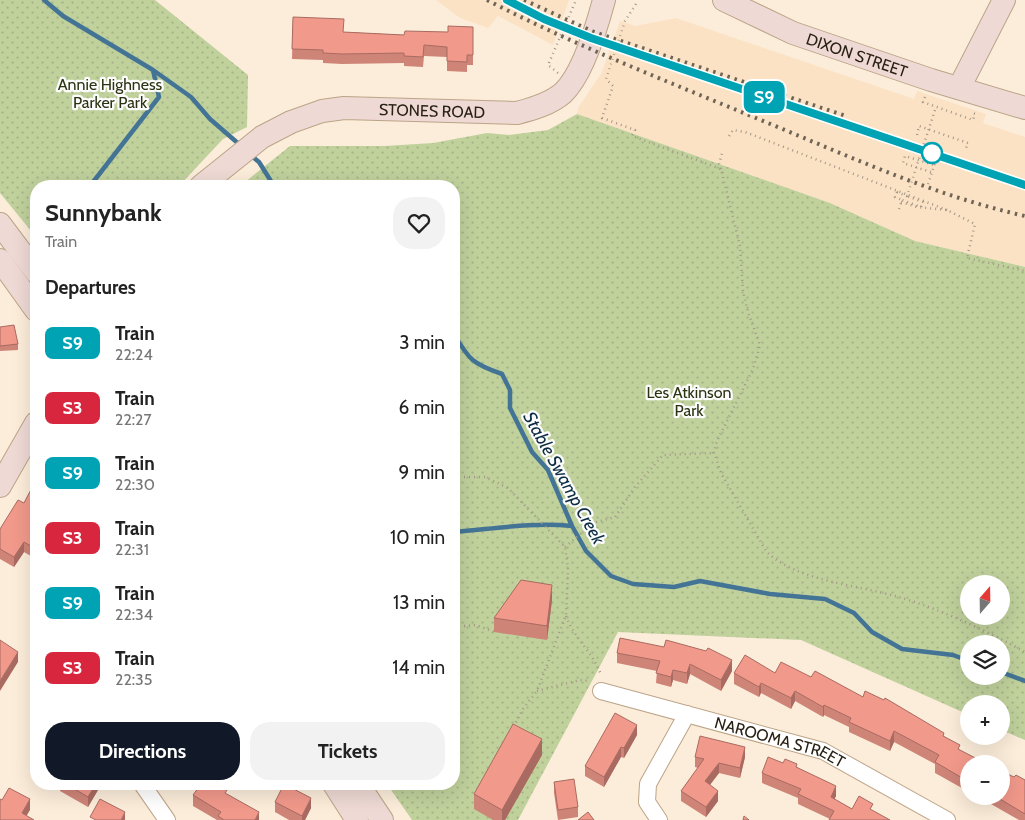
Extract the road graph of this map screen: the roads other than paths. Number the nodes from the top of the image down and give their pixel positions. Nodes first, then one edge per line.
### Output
1 (724, 0) edge
2 (737, 0) edge
3 (1004, 0) edge
4 (628, 2) edge
5 (601, 10) edge
6 (757, 16) junction
7 (959, 88) junction
8 (1025, 108) edge
9 (230, 164) junction
10 (208, 180) edge
11 (218, 180) edge
12 (0, 224) edge
13 (0, 260) edge
14 (30, 264) edge
15 (30, 302) edge
16 (30, 434) edge
17 (0, 486) edge
18 (602, 686) road end
19 (687, 714) junction
20 (146, 790) edge
21 (338, 790) edge
22 (362, 790) edge
23 (166, 820) edge
24 (357, 820) edge
25 (382, 820) edge
26 (659, 820) edge
27 (947, 820) edge

1 - 6 street, DIXON STREET
2 - 6 street, DIXON STREET
3 - 7 street
4 - 5 street, STONES ROAD
5 - 9 street, STONES ROAD
6 - 7 street, DIXON STREET
7 - 8 street, DIXON STREET
9 - 10 street, STONES ROAD
9 - 11 street, STONES ROAD
12 - 14 street
13 - 15 street
16 - 17 street
18 - 19 street, NAROOMA STREET
19 - 26 street
19 - 27 street, NAROOMA STREET
20 - 23 street
21 - 24 street
22 - 25 street

